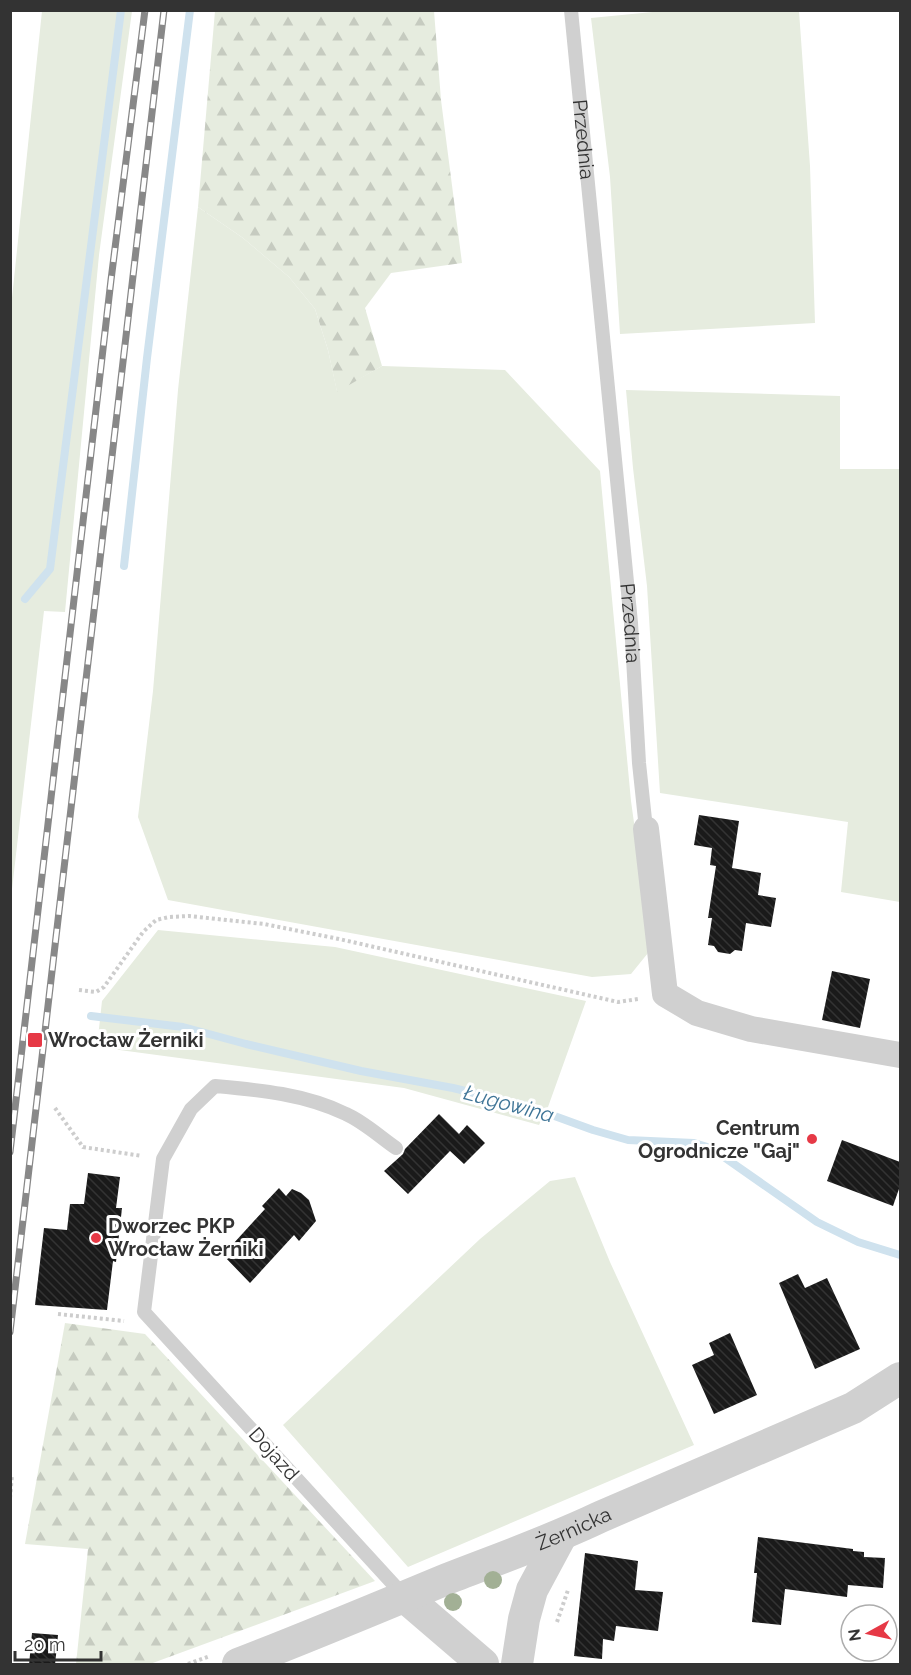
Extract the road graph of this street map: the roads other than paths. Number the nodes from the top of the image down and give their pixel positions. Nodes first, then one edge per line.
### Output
1 (571, 10) edge
2 (646, 829) joint
3 (900, 1055) edge
4 (396, 1148) dead end
5 (900, 1378) edge
6 (561, 1536) junction
7 (405, 1597) junction
8 (238, 1665) edge
9 (483, 1665) edge
10 (518, 1665) edge

1 - 2 lane, Przednia
2 - 3 street, Przednia
4 - 7 lane, Dojazd
5 - 6 street, Żernicka
6 - 7 street, Żernicka
6 - 10 street
7 - 8 street, Żernicka
7 - 9 street

